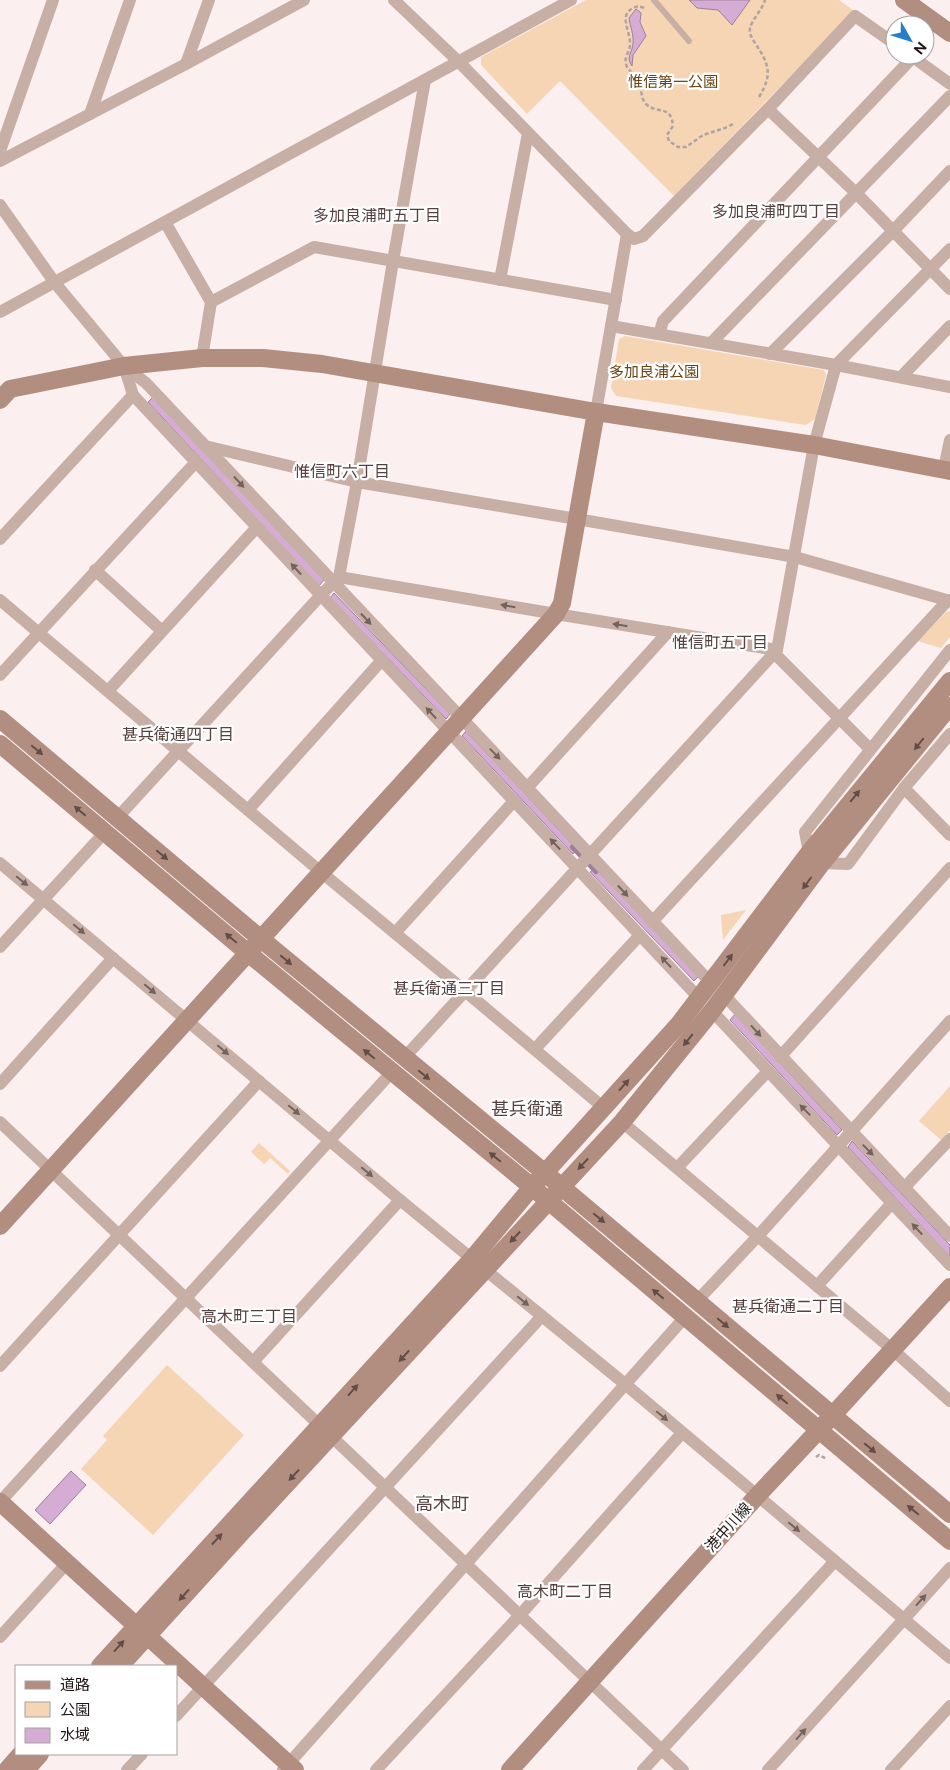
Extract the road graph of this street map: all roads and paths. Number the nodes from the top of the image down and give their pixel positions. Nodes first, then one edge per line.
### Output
1 (53, 0) edge
2 (130, 0) edge
3 (209, 0) edge
4 (304, 0) edge
5 (394, 0) edge
6 (571, 0) edge
7 (654, 0) edge
8 (765, 0) edge
9 (904, 0) edge
10 (644, 8) dead end
11 (950, 33) edge
12 (885, 37) edge
13 (689, 41) dead end
14 (459, 62) junction
15 (186, 64) junction
16 (904, 65) edge
17 (924, 65) edge
18 (425, 80) junction
19 (950, 84) edge
20 (950, 96) edge
21 (758, 100) dead end
22 (768, 109) junction
23 (90, 114) junction
24 (736, 122) dead end
25 (528, 133) junction
26 (0, 151) edge
27 (818, 157) junction
28 (0, 160) edge
29 (950, 171) edge
30 (856, 193) junction
31 (0, 205) edge
32 (165, 222) junction
33 (893, 232) junction
34 (627, 234) junction
35 (950, 249) edge
36 (393, 261) junction
37 (930, 270) junction
38 (500, 280) junction
39 (55, 283) junction
40 (950, 289) edge
41 (616, 300) junction
42 (211, 302) junction
43 (0, 312) edge
44 (611, 326) junction
45 (950, 326) edge
46 (659, 334) junction
47 (711, 343) junction
48 (770, 354) junction
49 (202, 358) junction
50 (836, 365) junction
51 (124, 366) junction
52 (375, 374) junction
53 (901, 377) junction
54 (950, 387) edge
55 (133, 395) junction
56 (0, 400) edge
57 (596, 412) junction
58 (950, 440) edge
59 (206, 446) junction
60 (814, 446) junction
61 (195, 463) junction
62 (947, 470) edge
63 (357, 482) junction
64 (577, 519) junction
65 (257, 527) junction
66 (0, 539) edge
67 (795, 557) junction
68 (95, 570) junction
69 (329, 587) junction
70 (0, 600) edge
71 (949, 601) edge
72 (556, 614) junction
73 (162, 631) junction
74 (39, 632) junction
75 (668, 632) junction
76 (950, 650) edge
77 (776, 651) junction
78 (382, 660) junction
79 (0, 675) edge
80 (950, 681) edge
81 (108, 691) junction
82 (950, 706) edge
83 (838, 718) junction
84 (0, 719) edge
85 (456, 726) junction
86 (950, 734) edge
87 (0, 744) edge
88 (870, 749) junction
89 (178, 750) junction
90 (527, 788) junction
91 (904, 788) junction
92 (514, 801) junction
93 (248, 810) junction
94 (118, 817) junction
95 (105, 832) junction
96 (950, 835) edge
97 (831, 839) junction
98 (590, 856) junction
99 (816, 858) junction
100 (0, 863) edge
101 (579, 868) junction
102 (950, 868) edge
103 (321, 872) junction
104 (44, 899) junction
105 (652, 922) junction
106 (395, 933) junction
107 (640, 935) junction
108 (261, 939) junction
109 (0, 947) edge
110 (248, 953) junction
111 (113, 958) junction
112 (711, 983) junction
113 (466, 991) junction
114 (724, 995) junction
115 (699, 998) junction
116 (712, 1011) junction
117 (186, 1020) junction
118 (950, 1021) edge
119 (535, 1050) junction
120 (780, 1057) junction
121 (404, 1058) junction
122 (768, 1071) junction
123 (391, 1072) junction
124 (259, 1081) junction
125 (0, 1084) edge
126 (604, 1108) junction
127 (0, 1122) edge
128 (622, 1122) junction
129 (845, 1139) junction
130 (950, 1139) edge
131 (330, 1140) junction
132 (677, 1168) junction
133 (51, 1170) junction
134 (545, 1173) junction
135 (532, 1187) junction
136 (561, 1187) junction
137 (904, 1188) junction
138 (400, 1200) junction
139 (548, 1201) junction
140 (892, 1203) junction
141 (0, 1226) edge
142 (119, 1235) junction
143 (758, 1236) junction
144 (950, 1236) edge
145 (478, 1264) junction
146 (950, 1264) edge
147 (817, 1286) junction
148 (950, 1287) edge
149 (187, 1299) junction
150 (697, 1301) junction
151 (542, 1316) junction
152 (685, 1317) junction
153 (893, 1350) junction
154 (253, 1362) junction
155 (0, 1366) edge
156 (625, 1384) junction
157 (950, 1401) edge
158 (832, 1416) junction
159 (819, 1430) junction
160 (326, 1431) junction
161 (682, 1433) junction
162 (814, 1458) dead end
163 (827, 1459) dead end
164 (386, 1488) junction
165 (757, 1496) junction
166 (0, 1502) edge
167 (950, 1514) edge
168 (950, 1541) edge
169 (835, 1561) junction
170 (67, 1563) junction
171 (466, 1564) junction
172 (950, 1568) edge
173 (520, 1615) junction
174 (904, 1619) junction
175 (142, 1631) junction
176 (0, 1637) edge
177 (950, 1658) edge
178 (101, 1665) edge
179 (121, 1665) edge
180 (590, 1681) junction
181 (203, 1687) junction
182 (950, 1706) edge
183 (178, 1714) edge
184 (662, 1749) junction
185 (20, 1755) edge
186 (39, 1755) edge
187 (141, 1755) edge
188 (289, 1768) edge
189 (6, 1770) edge
190 (26, 1770) edge
191 (127, 1770) edge
192 (376, 1770) edge
193 (510, 1770) edge
194 (643, 1770) edge
195 (684, 1770) edge
196 (768, 1770) edge
197 (891, 1770) edge

1 - 26 street
2 - 23 street
3 - 15 street
4 - 15 street
5 - 14 street
6 - 14 street
7 - 13 lane
8 - 21 path
9 - 11 street
10 - 24 path
12 - 22 street
14 - 18 street
14 - 25 street
15 - 23 street
16 - 27 street
17 - 19 street
18 - 32 street
18 - 36 street
20 - 30 street
22 - 27 street
22 - 34 street
23 - 28 street
25 - 34 street
25 - 38 street
27 - 30 street
27 - 46 street
29 - 33 street
30 - 33 street
30 - 47 street
31 - 39 street
32 - 39 street
32 - 42 street
33 - 37 street
33 - 48 street
34 - 41 street
35 - 37 street
36 - 38 street
36 - 42 street
36 - 52 street
37 - 40 street
37 - 50 street
38 - 41 street
39 - 43 street
39 - 51 street
41 - 44 street
42 - 49 street
44 - 46 street
44 - 57 street
45 - 53 street
46 - 47 street
47 - 48 street
48 - 50 street
49 - 51 street
49 - 52 street
50 - 53 street
50 - 60 street
51 - 55 street
51 - 56 street
51 - 59 street
52 - 57 street
52 - 63 street
53 - 54 street
55 - 61 street
55 - 66 street
57 - 60 street
57 - 64 street
58 - 62 street
59 - 63 street
59 -> 69 street
60 - 62 street
60 - 67 street
61 - 65 street
61 - 68 street
63 - 64 street
63 - 69 street
64 - 67 street
64 - 72 street
69 -> 65 street
65 - 73 street
67 - 71 street
67 - 77 street
68 - 73 street
68 - 74 street
72 -> 69 street
69 - 78 street
69 -> 85 street
69 - 89 street
70 - 74 street
71 - 83 street
75 -> 72 street
72 - 85 street
73 - 81 street
74 - 79 street
74 - 81 street
75 - 77 street
75 - 90 street
76 - 88 street
77 - 83 street
77 - 98 street
85 -> 78 street
78 - 93 street
97 -> 80 street
81 - 89 street
82 -> 97 street
83 - 88 street
83 - 105 street
84 -> 94 street
85 -> 90 street
85 - 92 street
85 - 103 street
86 - 91 street
95 -> 87 street
88 - 99 street
89 - 93 street
89 - 94 street
90 - 98 street
91 - 96 street
91 - 99 street
101 -> 92 street
92 - 106 street
93 - 103 street
94 -> 108 street
95 - 104 street
110 -> 95 street
97 - 99 street
98 - 101 street
98 -> 105 street
112 -> 99 street
99 -> 114 street
100 -> 104 street
101 - 107 street
101 - 113 street
102 - 120 street
103 - 106 street
103 - 108 street
104 - 109 street
104 -> 111 street
105 - 112 street
106 - 113 street
115 -> 107 street
107 - 119 street
108 - 110 street
108 -> 121 street
110 - 117 street
123 -> 110 street
111 -> 117 street
111 - 125 street
112 - 115 street
113 - 119 street
113 - 121 street
114 - 116 street
114 -> 120 street
126 -> 115 street
116 - 122 street
116 -> 128 street
117 -> 124 street
117 - 133 street
118 - 129 street
119 - 126 street
120 - 129 street
121 -> 134 street
129 -> 122 street
122 - 132 street
123 - 131 street
135 -> 123 street
124 -> 131 street
124 - 142 street
126 - 134 street
127 - 133 street
128 - 132 street
128 -> 136 street
129 -> 137 street
129 - 140 street
129 - 143 street
130 - 137 street
131 -> 138 street
131 - 149 street
132 - 143 street
133 - 141 street
133 - 142 street
134 - 135 street
134 - 136 street
135 - 139 street
135 - 145 street
136 - 139 street
136 -> 150 street
137 - 144 street
138 - 145 street
138 - 154 street
139 -> 145 street
152 -> 139 street
146 -> 140 street
140 - 147 street
142 - 149 street
142 - 155 street
143 - 147 street
143 - 150 street
145 -> 151 street
145 - 160 street
147 - 153 street
148 - 153 street, 港中川線
149 - 154 street
149 - 166 street
150 -> 158 street
151 - 156 street
151 - 164 street
152 - 156 street
159 -> 152 street
153 - 157 street
153 - 158 street, 港中川線
154 - 160 street
156 -> 161 street
156 - 171 street
158 - 159 street, 港中川線
158 -> 167 street
159 - 165 street, 港中川線
168 -> 159 street
160 - 164 street
160 - 175 street
161 - 165 street
161 - 173 street
162 - 163 path
164 - 171 street
164 - 181 street
165 -> 169 street
165 - 180 street, 港中川線
166 - 170 street
169 - 174 street
169 - 184 street
170 - 175 street
170 - 176 street
171 - 173 street
171 - 188 street
174 -> 172 street
173 - 180 street
173 - 192 street
174 - 177 street
196 -> 174 street
178 -> 175 street
175 - 179 street
175 - 181 street
180 - 184 street
180 - 193 street, 港中川線
181 - 183 street
181 - 188 street
182 - 197 street
184 - 194 street
184 - 195 street
185 - 189 street
186 - 190 street
187 - 191 street

